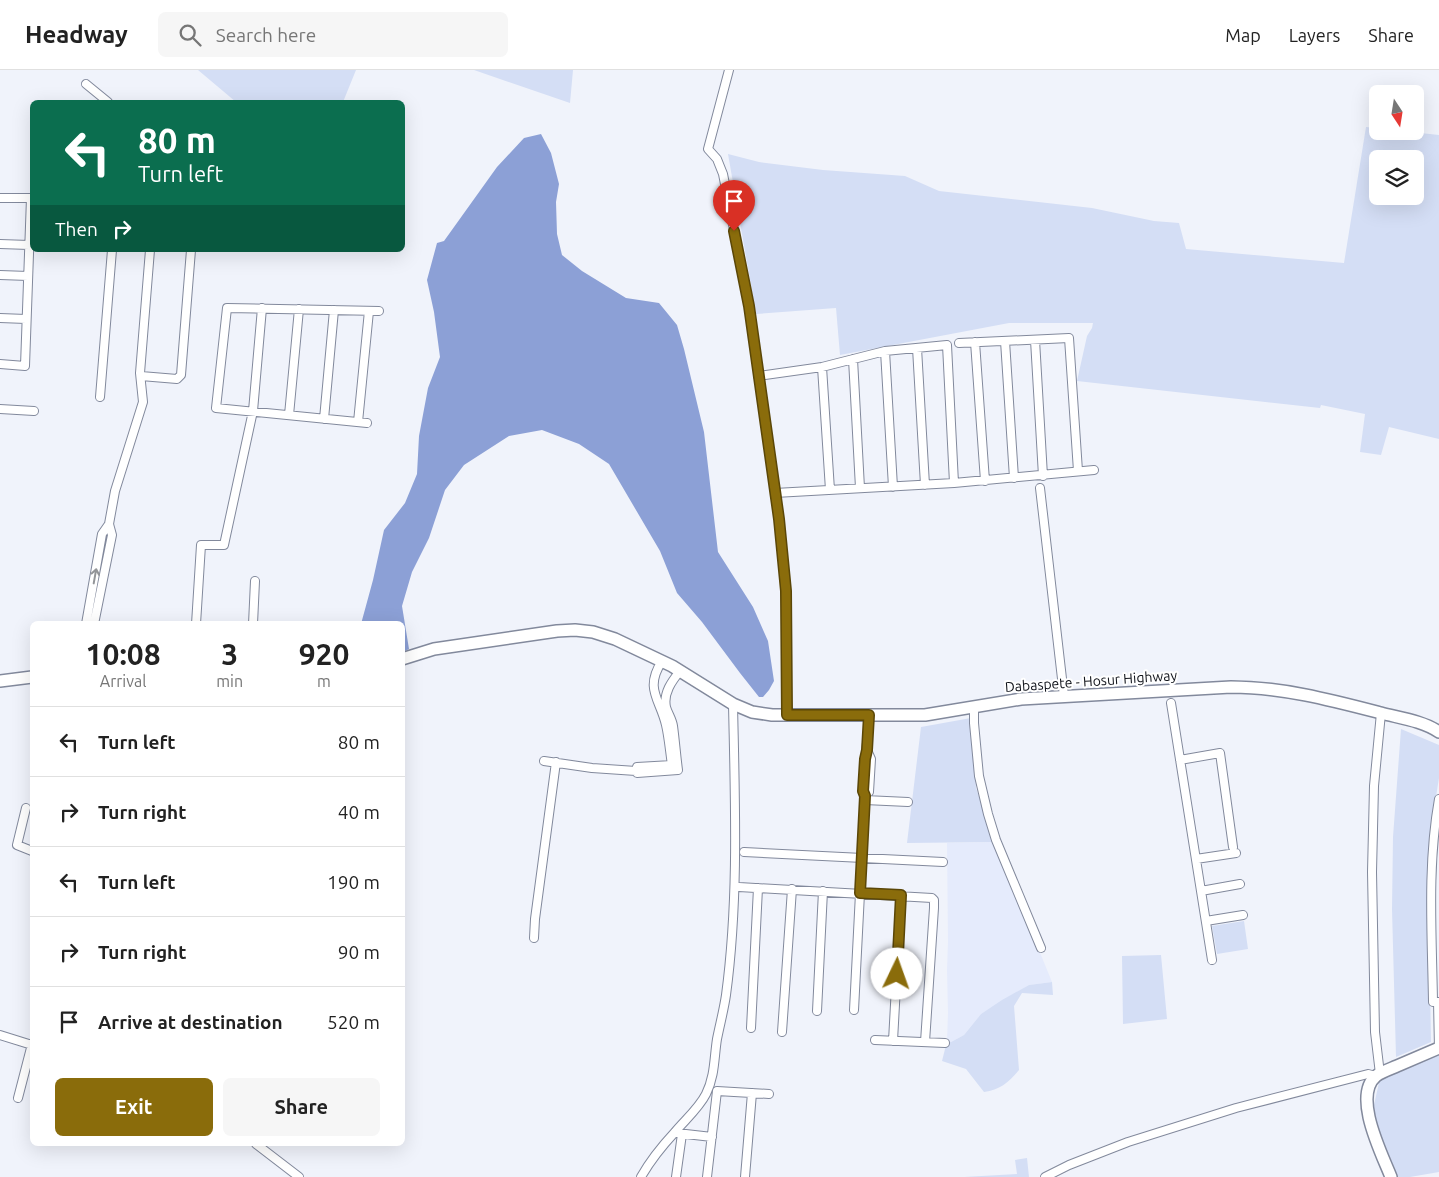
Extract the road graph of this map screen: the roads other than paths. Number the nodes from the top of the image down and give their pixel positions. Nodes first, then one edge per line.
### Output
1 (729, 70) edge
2 (86, 84) dead end
3 (106, 100) edge
4 (0, 198) edge
5 (30, 198) edge
6 (30, 229) edge
7 (0, 244) edge
8 (29, 245) junction
9 (112, 252) edge
10 (150, 252) edge
11 (191, 252) edge
12 (0, 275) edge
13 (28, 276) junction
14 (262, 308) junction
15 (299, 309) junction
16 (334, 310) junction
17 (369, 311) junction
18 (379, 311) dead end
19 (0, 318) edge
20 (26, 319) junction
21 (1035, 340) junction
22 (1005, 341) junction
23 (975, 342) junction
24 (959, 343) dead end
25 (917, 348) junction
26 (885, 351) junction
27 (853, 359) junction
28 (0, 364) edge
29 (822, 367) junction
30 (140, 376) junction
31 (758, 376) junction
32 (100, 397) dead end
33 (0, 409) edge
34 (34, 411) dead end
35 (253, 412) junction
36 (289, 415) junction
37 (324, 419) junction
38 (358, 422) junction
39 (367, 423) dead end
40 (1094, 470) dead end
41 (1078, 472) junction
42 (1043, 476) junction
43 (1014, 478) junction
44 (985, 481) junction
45 (954, 484) junction
46 (925, 485) junction
47 (893, 487) junction
48 (860, 488) junction
49 (1040, 488) dead end
50 (830, 490) junction
51 (775, 493) junction
52 (109, 524) junction
53 (255, 581) dead end
54 (87, 621) edge
55 (95, 621) edge
56 (196, 621) edge
57 (253, 621) edge
58 (405, 658) edge
59 (662, 661) junction
60 (680, 671) junction
61 (30, 677) edge
62 (0, 681) edge
63 (1064, 696) junction
64 (1171, 703) dead end
65 (733, 704) junction
66 (974, 706) junction
67 (1381, 713) junction
68 (787, 715) junction
69 (869, 715) junction
70 (1439, 732) edge
71 (1180, 760) junction
72 (544, 761) dead end
73 (556, 762) junction
74 (636, 770) junction
75 (865, 798) junction
76 (1439, 799) edge
77 (908, 802) dead end
78 (26, 808) dead end
79 (30, 850) edge
80 (744, 852) dead end
81 (862, 858) junction
82 (1196, 859) junction
83 (943, 862) dead end
84 (1240, 884) dead end
85 (739, 887) dead end
86 (758, 888) junction
87 (792, 889) junction
88 (823, 891) junction
89 (1201, 891) junction
90 (860, 893) junction
91 (901, 895) junction
92 (1243, 915) dead end
93 (1206, 921) junction
94 (534, 938) dead end
95 (1041, 948) dead end
96 (1212, 960) dead end
97 (1438, 1002) edge
98 (854, 1010) dead end
99 (817, 1011) dead end
100 (751, 1028) dead end
101 (782, 1032) dead end
102 (0, 1036) edge
103 (875, 1040) dead end
104 (893, 1041) junction
105 (925, 1042) junction
106 (945, 1043) dead end
107 (30, 1044) edge
108 (1439, 1048) edge
109 (30, 1052) edge
110 (1378, 1075) junction
111 (752, 1093) junction
112 (769, 1094) dead end
113 (18, 1098) dead end
114 (678, 1133) junction
115 (712, 1137) junction
116 (259, 1146) edge
117 (299, 1177) edge
118 (641, 1177) edge
119 (676, 1177) edge
120 (708, 1177) edge
121 (745, 1177) edge
122 (1045, 1177) edge
123 (1391, 1177) edge

1 - 31 street
2 - 3 street
4 - 5 street
6 - 8 street
7 - 8 street
8 - 13 street
9 - 32 street
10 - 30 street
11 - 30 street
12 - 13 street
13 - 20 street
14 - 15 street
14 - 35 street
14 - 35 street
15 - 16 street
15 - 36 street
16 - 17 street
16 - 37 street
17 - 18 street
17 - 38 street
19 - 20 street
20 - 28 street
21 - 22 street
21 - 41 street
21 - 42 street
22 - 23 street
22 - 43 street
23 - 24 street
23 - 44 street
25 - 26 street
25 - 45 street
25 - 46 street
26 - 27 street
26 - 47 street
27 - 29 street
27 - 48 street
29 - 31 street
29 - 50 street
30 - 52 street
31 - 51 street
33 - 34 street
35 - 36 street
35 - 56 street
36 - 37 street
37 - 38 street
38 - 39 street
40 - 41 street
41 - 42 street
42 - 43 street
43 - 44 street
44 - 45 street
45 - 46 street
46 - 47 street
47 - 48 street
48 - 50 street
49 - 63 street
50 - 51 street
51 - 68 street
54 -> 52 street
52 - 55 street
53 - 57 street
58 - 59 highway, Dabaspete - Hosur Highway
59 - 60 highway, Dabaspete - Hosur Highway
59 - 74 street
60 - 65 highway, Dabaspete - Hosur Highway
60 - 74 street
61 - 62 highway
63 - 66 highway, Dabaspete - Hosur Highway
63 - 67 highway, Dabaspete - Hosur Highway
64 - 71 street
65 - 68 highway, Dabaspete - Hosur Highway
65 - 114 street
66 - 69 highway, Dabaspete - Hosur Highway
66 - 95 street
67 - 70 highway, Dabaspete - Hosur Highway
67 - 110 street
68 - 69 highway, Dabaspete - Hosur Highway
69 - 75 street
71 - 82 street
71 - 82 street
72 - 73 street
73 - 74 street
73 - 94 street
75 - 77 street
75 - 81 street
76 - 97 street
78 - 79 street
80 - 81 street
81 - 83 street
81 - 90 street
82 - 89 street
84 - 89 street
85 - 86 street
86 - 87 street
86 - 100 street
87 - 88 street
87 - 101 street
88 - 90 street
88 - 99 street
89 - 93 street
90 - 91 street
90 - 98 street
91 - 104 street
91 - 105 street
92 - 93 street
93 - 96 street
97 - 108 street
102 - 107 street
103 - 104 street
104 - 105 street
105 - 106 street
108 - 110 highway
109 - 113 street
110 - 122 street
110 - 123 highway
111 - 112 street
111 - 115 street
111 - 121 street
114 - 115 street
114 - 118 street
114 - 119 street
115 - 120 street
116 - 117 street

